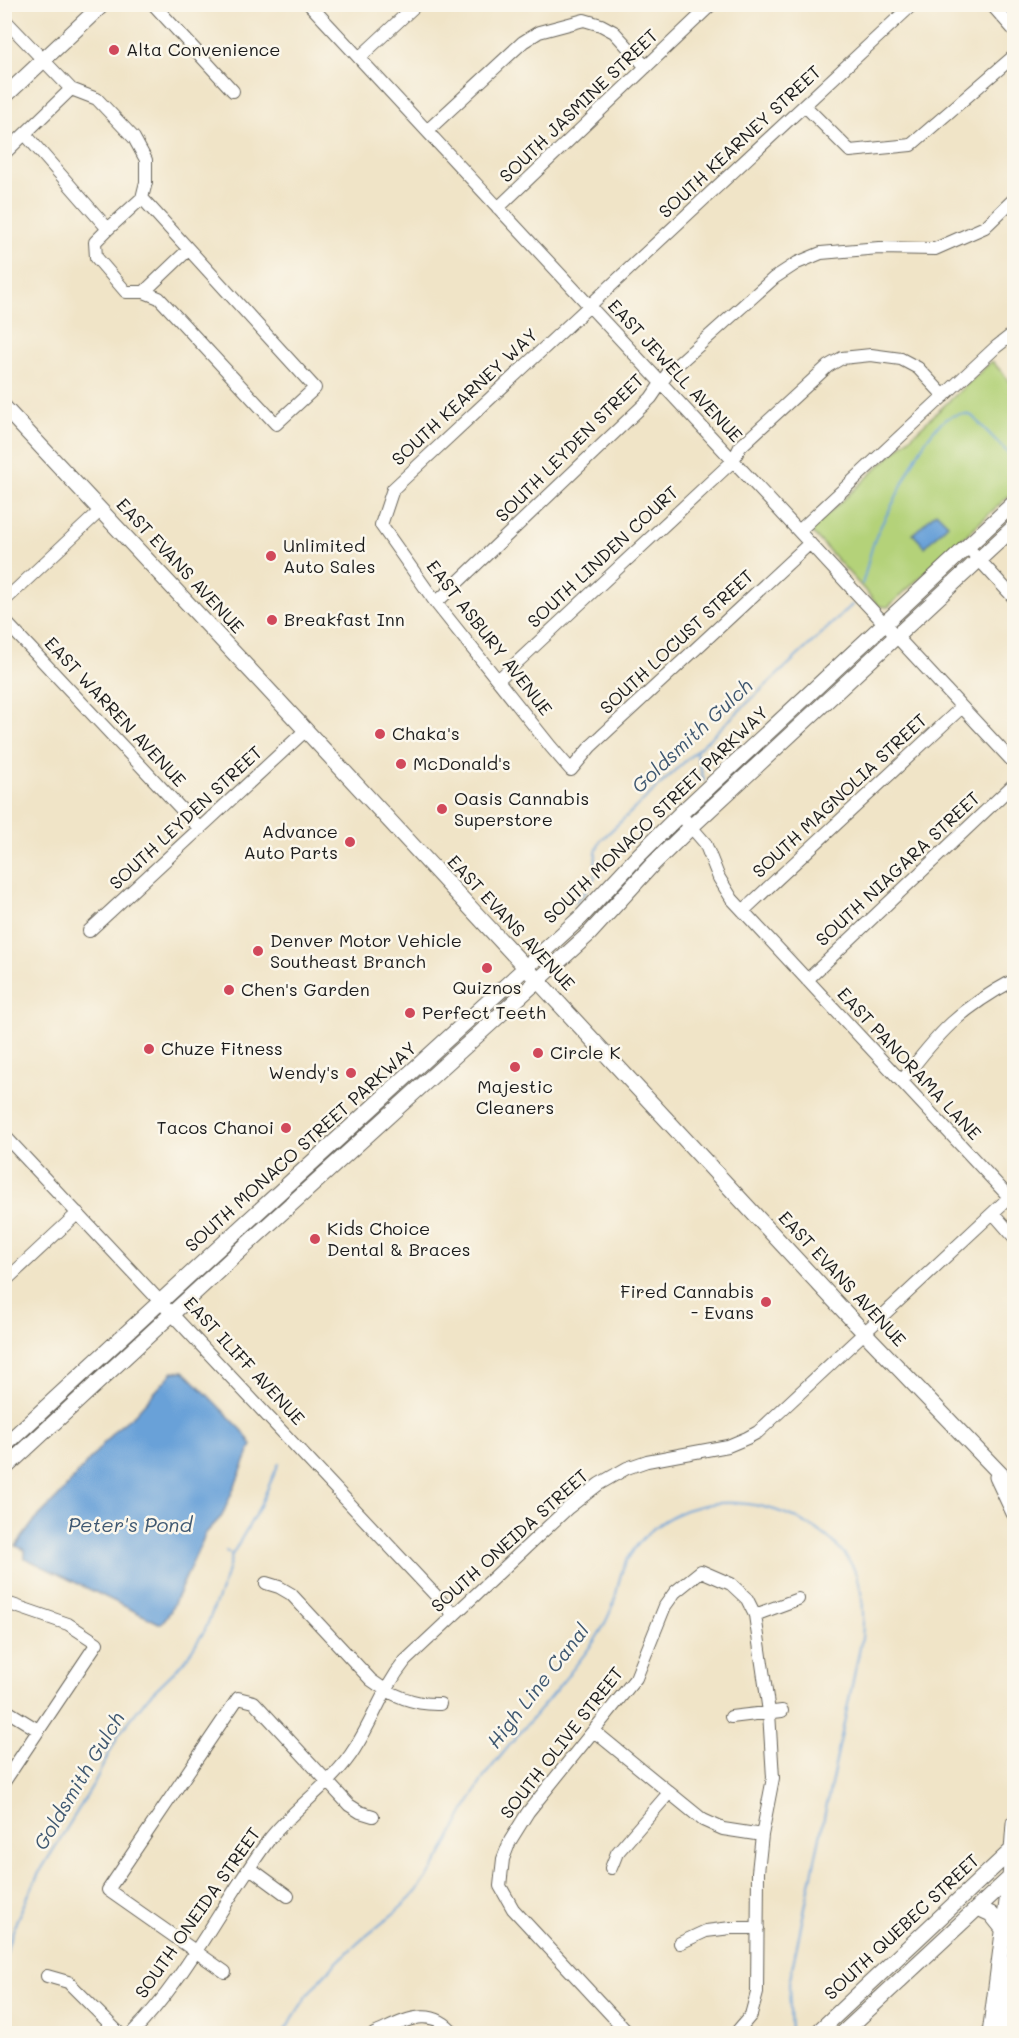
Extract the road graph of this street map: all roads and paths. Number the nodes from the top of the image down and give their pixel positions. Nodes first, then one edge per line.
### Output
1 (103, 4) edge
2 (153, 4) edge
3 (309, 4) edge
4 (417, 4) edge
5 (712, 4) edge
6 (913, 4) edge
7 (991, 4) edge
8 (4, 19) edge
9 (1014, 30) edge
10 (1014, 56) edge
11 (359, 58) junction
12 (44, 60) junction
13 (645, 67) junction
14 (71, 89) junction
15 (233, 91) dead end
16 (4, 97) edge
17 (806, 107) junction
18 (427, 131) junction
19 (26, 134) junction
20 (5, 153) edge
21 (142, 198) junction
22 (1014, 199) edge
23 (498, 208) junction
24 (108, 229) junction
25 (188, 250) junction
26 (144, 292) junction
27 (590, 305) junction
28 (1014, 333) edge
29 (662, 383) junction
30 (944, 396) junction
31 (4, 407) edge
32 (733, 460) junction
33 (1014, 503) edge
34 (101, 510) junction
35 (381, 525) joint
36 (1014, 527) edge
37 (799, 531) junction
38 (810, 543) junction
39 (968, 548) junction
40 (979, 560) junction
41 (1014, 598) edge
42 (4, 601) edge
43 (436, 603) junction
44 (4, 620) edge
45 (885, 624) junction
46 (896, 637) junction
47 (498, 680) junction
48 (962, 707) junction
49 (306, 730) junction
50 (1014, 763) edge
51 (571, 770) joint
52 (1014, 784) edge
53 (680, 814) junction
54 (692, 826) junction
55 (200, 829) junction
56 (743, 911) junction
57 (89, 931) dead end
58 (526, 968) junction
59 (807, 980) junction
60 (1014, 980) edge
61 (537, 981) junction
62 (902, 1081) junction
63 (4, 1135) edge
64 (1012, 1196) edge
65 (78, 1213) junction
66 (993, 1213) junction
67 (1014, 1237) edge
68 (4, 1282) edge
69 (160, 1301) junction
70 (172, 1314) junction
71 (865, 1333) junction
72 (4, 1446) edge
73 (990, 1464) junction
74 (4, 1469) edge
75 (1014, 1488) edge
76 (1014, 1513) edge
77 (266, 1583) dead end
78 (798, 1599) dead end
79 (4, 1602) edge
80 (454, 1615) junction
81 (755, 1615) junction
82 (384, 1690) junction
83 (440, 1704) dead end
84 (4, 1709) edge
85 (782, 1711) dead end
86 (769, 1712) junction
87 (731, 1717) dead end
88 (38, 1730) junction
89 (594, 1731) junction
90 (327, 1781) junction
91 (4, 1782) edge
92 (668, 1794) junction
93 (373, 1816) dead end
94 (1014, 1823) edge
95 (762, 1835) junction
96 (1013, 1850) edge
97 (250, 1868) junction
98 (611, 1868) dead end
99 (1012, 1876) edge
100 (288, 1896) dead end
101 (978, 1908) junction
102 (758, 1928) junction
103 (1003, 1929) junction
104 (680, 1944) dead end
105 (195, 1951) junction
106 (1014, 1960) edge
107 (225, 1972) dead end
108 (47, 1976) dead end
109 (120, 2034) edge
110 (130, 2034) edge
111 (374, 2034) edge
112 (455, 2034) edge
113 (629, 2034) edge
114 (735, 2034) edge
115 (816, 2034) edge
116 (842, 2034) edge
117 (990, 2034) edge
118 (1005, 2034) edge

1 - 12 main road
2 - 15 street
3 - 11 street, EAST JEWELL AVENUE
4 - 11 street
5 - 13 street, SOUTH JASMINE STREET
6 - 17 street, SOUTH KEARNEY STREET
7 - 9 street
8 - 12 street
10 - 17 street
11 - 18 street, EAST JEWELL AVENUE
12 - 14 street
12 - 16 main road
13 - 18 street
13 - 23 street, SOUTH JASMINE STREET
14 - 19 street
14 - 21 street
17 - 27 street, SOUTH KEARNEY STREET
18 - 23 street, EAST JEWELL AVENUE
19 - 20 street
19 - 24 street
21 - 24 street
21 - 25 street
22 - 29 street, SOUTH LEYDEN STREET
23 - 27 street, EAST JEWELL AVENUE
24 - 26 street
25 - 26 street
25 - 26 street
27 - 29 street, EAST JEWELL AVENUE
27 - 35 street, SOUTH KEARNEY WAY
28 - 30 street
29 - 32 street, EAST JEWELL AVENUE
29 - 43 street, SOUTH LEYDEN STREET
30 - 32 street, SOUTH LINDEN COURT
30 - 37 street
31 - 34 main road, EAST EVANS AVENUE
32 - 37 street, EAST JEWELL AVENUE
32 - 47 street, SOUTH LINDEN COURT
33 - 39 main road, SOUTH MONACO STREET PARKWAY
34 - 42 street
34 - 49 main road, EAST EVANS AVENUE
35 - 43 street, EAST ASBURY AVENUE
36 - 40 main road, SOUTH MONACO STREET PARKWAY
37 - 38 street, EAST JEWELL AVENUE
38 - 45 street, EAST JEWELL AVENUE
38 - 51 street, SOUTH LOCUST STREET
39 - 40 street
39 - 45 main road, SOUTH MONACO STREET PARKWAY
40 - 41 street
40 - 46 main road, SOUTH MONACO STREET PARKWAY
43 - 47 street, EAST ASBURY AVENUE
44 - 55 street, EAST WARREN AVENUE
45 - 46 street, EAST JEWELL AVENUE
45 - 53 main road, SOUTH MONACO STREET PARKWAY
46 - 48 street, EAST JEWELL AVENUE
46 - 54 main road, SOUTH MONACO STREET PARKWAY
47 - 51 street, EAST ASBURY AVENUE
48 - 50 street, EAST JEWELL AVENUE
48 - 56 street, SOUTH MAGNOLIA STREET
49 - 55 street, SOUTH LEYDEN STREET
49 - 58 main road, EAST EVANS AVENUE
52 - 59 street, SOUTH NIAGARA STREET
53 - 54 street
53 - 58 main road, SOUTH MONACO STREET PARKWAY
54 - 56 street
54 - 61 main road, SOUTH MONACO STREET PARKWAY
55 - 57 street, SOUTH LEYDEN STREET
56 - 59 street
58 - 61 main road, EAST EVANS AVENUE
58 - 69 main road, SOUTH MONACO STREET PARKWAY
59 - 62 street, EAST PANORAMA LANE
60 - 62 street
61 - 70 main road, SOUTH MONACO STREET PARKWAY
61 - 71 main road, EAST EVANS AVENUE
62 - 64 street, EAST PANORAMA LANE
63 - 65 street, EAST ILIFF AVENUE
64 - 66 street, SOUTH ONEIDA STREET
65 - 68 street
65 - 69 street, EAST ILIFF AVENUE
66 - 67 street
66 - 71 street, SOUTH ONEIDA STREET
69 - 70 street, EAST ILIFF AVENUE
69 - 72 main road, SOUTH MONACO STREET PARKWAY
70 - 74 main road, SOUTH MONACO STREET PARKWAY
70 - 80 street, EAST ILIFF AVENUE
71 - 73 main road, EAST EVANS AVENUE
71 - 80 street, SOUTH ONEIDA STREET
73 - 75 main road, EAST EVANS AVENUE
73 - 76 main road, EAST EVANS AVENUE
77 - 82 street
78 - 81 street
79 - 88 street
80 - 82 street, SOUTH ONEIDA STREET
81 - 86 street
81 - 89 street, SOUTH OLIVE STREET
82 - 83 street
82 - 90 street, SOUTH ONEIDA STREET
84 - 88 street
85 - 86 street
86 - 87 street
86 - 95 street
88 - 91 street
89 - 92 street
89 - 113 street, SOUTH OLIVE STREET
90 - 93 street
90 - 97 street, SOUTH ONEIDA STREET
90 - 105 street
92 - 95 street
92 - 98 street
94 - 96 main road
95 - 102 street
96 - 99 main road
96 - 115 main road, SOUTH QUEBEC STREET
97 - 100 street
97 - 105 street, SOUTH ONEIDA STREET
99 - 101 main road, SOUTH QUEBEC STREET
99 - 103 main road
101 - 103 main road
101 - 116 main road, SOUTH QUEBEC STREET
102 - 104 street
102 - 114 street
103 - 117 main road
105 - 107 street
105 - 110 street, SOUTH ONEIDA STREET
106 - 118 main road
108 - 109 street
111 - 112 street

